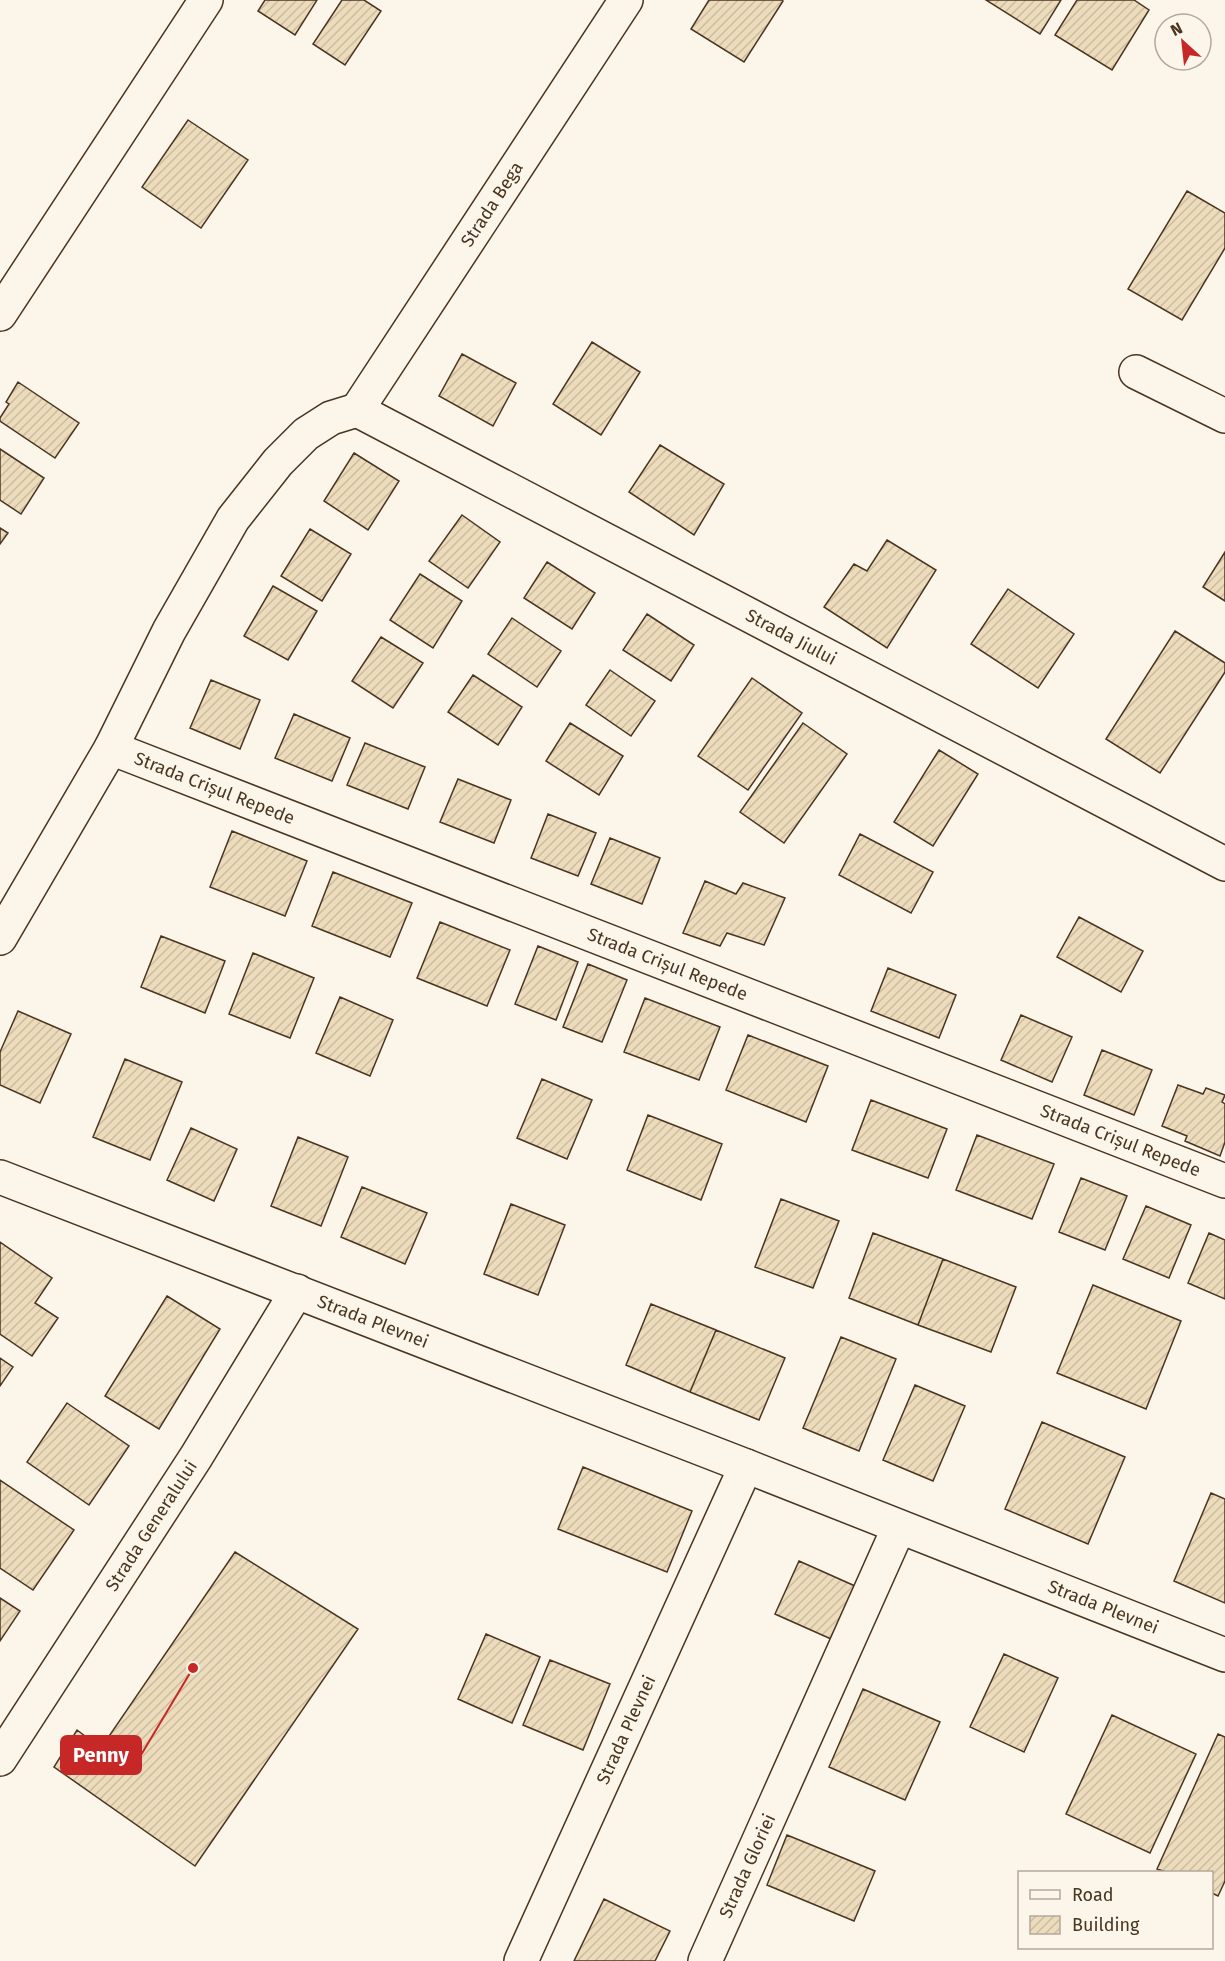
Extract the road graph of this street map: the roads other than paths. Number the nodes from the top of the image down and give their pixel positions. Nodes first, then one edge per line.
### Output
1 (206, 0) edge
2 (626, 0) edge
3 (0, 314) edge
4 (1136, 372) dead end
5 (357, 410) junction
6 (1225, 416) edge
7 (111, 748) junction
8 (1225, 864) edge
9 (0, 938) edge
10 (0, 1177) edge
11 (1225, 1181) edge
12 (297, 1291) junction
13 (746, 1466) junction
14 (899, 1527) junction
15 (1225, 1655) edge
16 (0, 1759) edge
17 (521, 1961) edge
18 (705, 1961) edge

1 - 3 street
2 - 5 street, Strada Bega
4 - 6 street
5 - 7 street
5 - 8 street, Strada Jiului
7 - 9 street
7 - 11 street, Strada Crișul Repede
10 - 12 street, Strada Plevnei
12 - 13 street, Strada Plevnei
12 - 16 street, Strada Generalului
13 - 14 street, Strada Plevnei
13 - 17 street, Strada Plevnei
14 - 15 street, Strada Plevnei
14 - 18 street, Strada Gloriei

